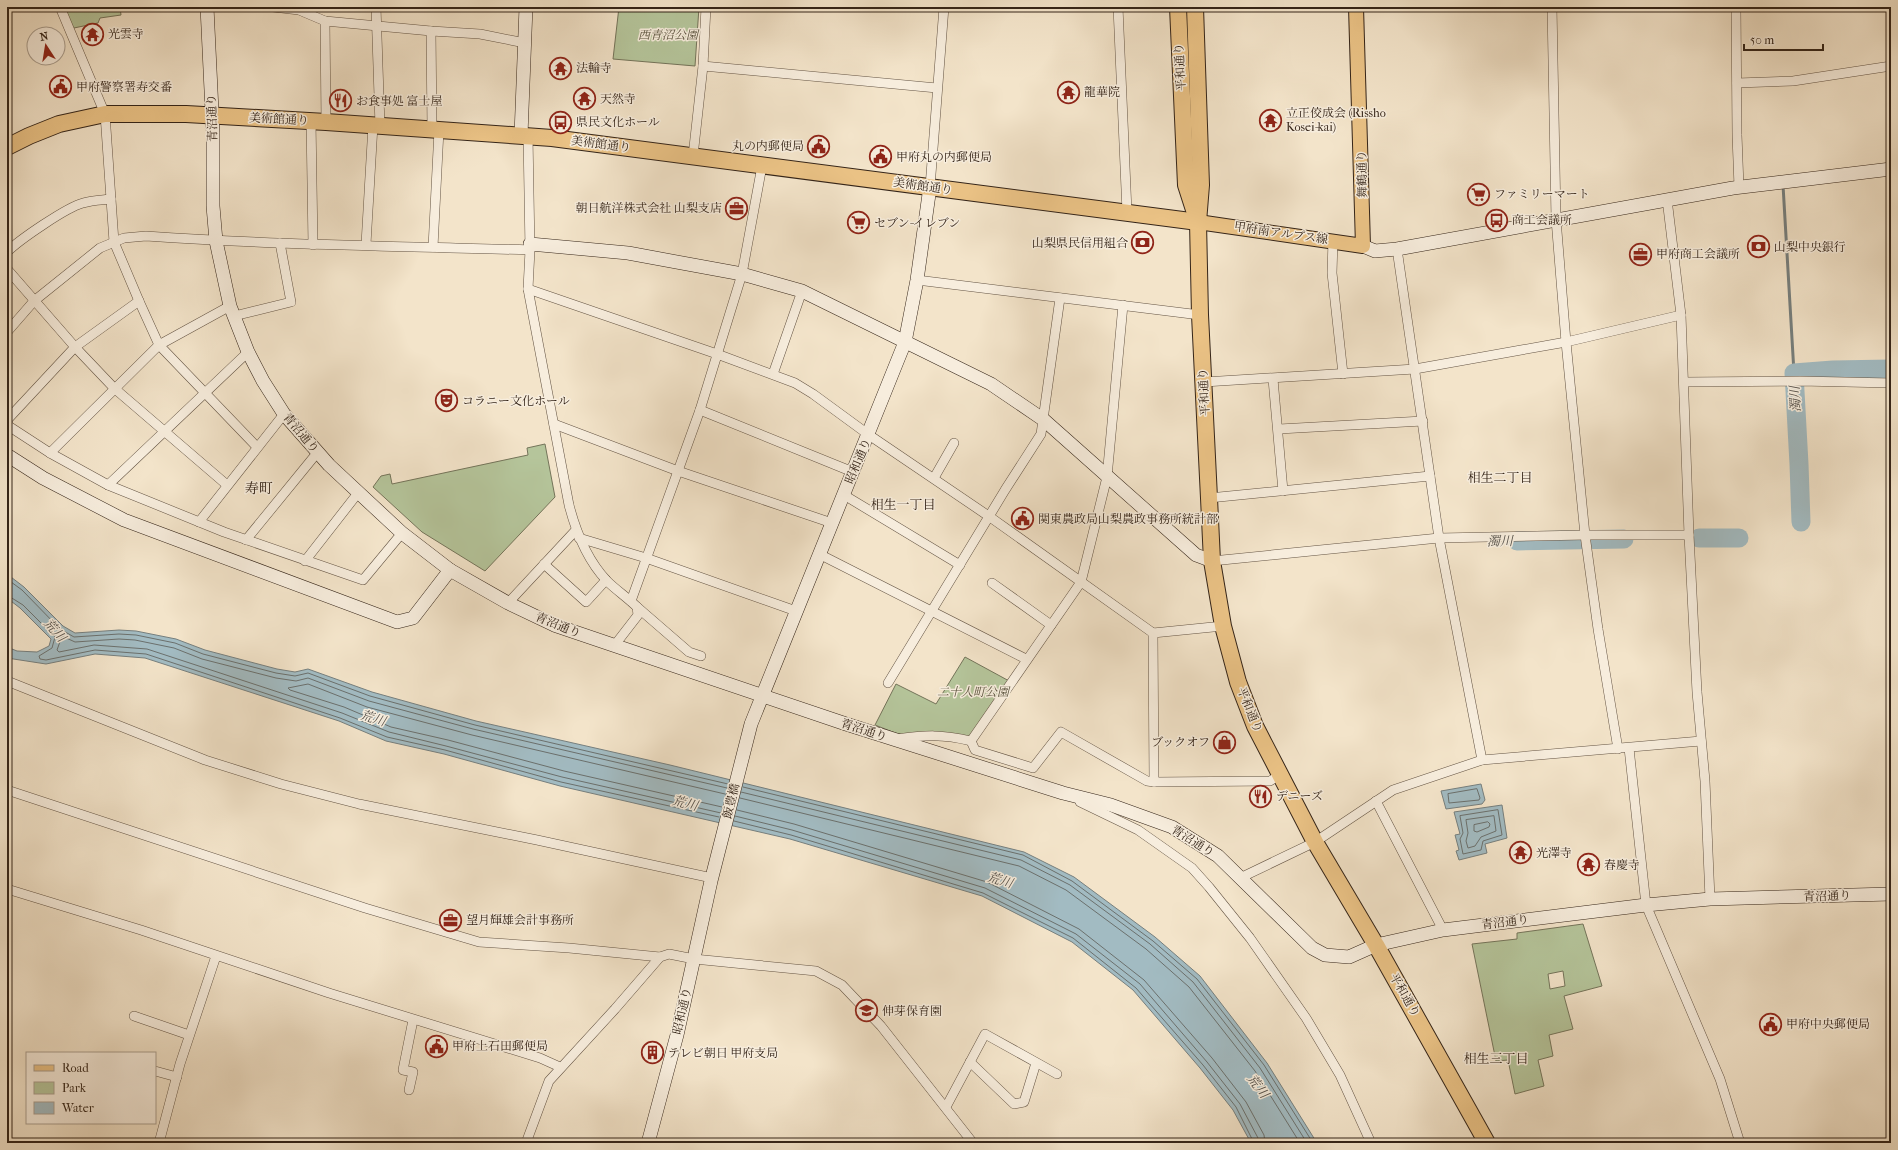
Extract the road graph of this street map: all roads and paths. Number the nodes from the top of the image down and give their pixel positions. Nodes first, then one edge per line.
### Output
1 (60, 7) edge
2 (207, 7) edge
3 (273, 7) edge
4 (376, 7) edge
5 (526, 7) edge
6 (706, 7) edge
7 (944, 7) edge
8 (1118, 7) edge
9 (1178, 7) edge
10 (1195, 7) edge
11 (1356, 7) edge
12 (1552, 7) edge
13 (1736, 7) edge
14 (324, 21) junction
15 (378, 26) junction
16 (431, 31) junction
17 (525, 43) junction
18 (703, 66) junction
19 (1891, 66) edge
20 (1737, 83) junction
21 (937, 88) junction
22 (105, 114) junction
23 (212, 116) junction
24 (318, 121) junction
25 (377, 126) junction
26 (436, 130) junction
27 (525, 135) junction
28 (7, 147) edge
29 (693, 156) junction
30 (762, 166) junction
31 (1891, 170) edge
32 (930, 187) junction
33 (1739, 187) junction
34 (111, 199) junction
35 (1667, 199) junction
36 (1127, 212) junction
37 (1556, 219) junction
38 (1198, 222) junction
39 (1333, 240) junction
40 (216, 241) junction
41 (114, 242) junction
42 (280, 243) junction
43 (366, 244) junction
44 (313, 245) junction
45 (1363, 246) junction
46 (433, 247) junction
47 (530, 247) junction
48 (1397, 249) junction
49 (7, 252) edge
50 (7, 270) edge
51 (742, 274) junction
52 (918, 280) junction
53 (528, 289) junction
54 (802, 291) junction
55 (1060, 298) junction
56 (34, 301) junction
57 (139, 301) junction
58 (1123, 305) junction
59 (232, 311) junction
60 (1200, 315) junction
61 (1681, 315) junction
62 (7, 332) edge
63 (905, 342) junction
64 (1566, 342) junction
65 (159, 345) junction
66 (75, 347) junction
67 (248, 352) junction
68 (717, 354) junction
69 (1415, 369) junction
70 (773, 374) junction
71 (1343, 374) junction
72 (1273, 379) junction
73 (1204, 382) junction
74 (1684, 382) junction
75 (1891, 383) edge
76 (114, 388) junction
77 (204, 394) junction
78 (700, 410) junction
79 (284, 414) junction
80 (7, 420) edge
81 (1044, 420) junction
82 (1423, 421) junction
83 (554, 424) junction
84 (7, 425) edge
85 (1279, 429) junction
86 (164, 432) junction
87 (869, 435) junction
88 (954, 443) dead end
89 (257, 448) junction
90 (50, 453) junction
91 (317, 453) junction
92 (7, 455) edge
93 (678, 471) junction
94 (853, 472) junction
95 (1430, 476) junction
96 (1107, 477) junction
97 (934, 478) junction
98 (227, 485) junction
99 (108, 486) junction
100 (1283, 491) junction
101 (358, 493) junction
102 (844, 495) junction
103 (1209, 498) junction
104 (990, 517) junction
105 (199, 522) junction
106 (832, 523) junction
107 (402, 533) junction
108 (577, 534) junction
109 (1689, 535) junction
110 (1439, 538) junction
111 (1586, 538) junction
112 (246, 540) junction
113 (819, 554) junction
114 (646, 558) junction
115 (305, 561) junction
116 (1212, 561) junction
117 (544, 564) junction
118 (960, 565) junction
119 (450, 570) junction
120 (606, 580) junction
121 (1081, 582) junction
122 (992, 583) dead end
123 (508, 603) junction
124 (634, 604) junction
125 (796, 611) junction
126 (932, 611) junction
127 (1051, 625) junction
128 (1224, 626) junction
129 (1153, 633) junction
130 (614, 646) junction
131 (701, 656) dead end
132 (1026, 659) junction
133 (7, 681) edge
134 (888, 683) dead end
135 (762, 697) junction
136 (751, 724) joint
137 (894, 739) junction
138 (971, 741) junction
139 (1701, 741) junction
140 (1629, 748) junction
141 (1618, 749) junction
142 (1482, 760) junction
143 (1280, 775) junction
144 (1154, 782) junction
145 (7, 790) edge
146 (1063, 793) junction
147 (1376, 801) junction
148 (1314, 842) junction
149 (712, 878) junction
150 (1240, 878) junction
151 (7, 889) edge
152 (1891, 894) edge
153 (1710, 899) junction
154 (1646, 905) junction
155 (1444, 930) junction
156 (1376, 945) junction
157 (216, 956) junction
158 (660, 956) junction
159 (694, 959) junction
160 (134, 1016) dead end
161 (413, 1020) junction
162 (189, 1035) junction
163 (970, 1062) junction
164 (1036, 1063) junction
165 (560, 1067) junction
166 (156, 1071) edge
167 (1057, 1074) dead end
168 (177, 1077) junction
169 (409, 1090) dead end
170 (946, 1107) junction
171 (159, 1143) edge
172 (526, 1143) edge
173 (648, 1143) edge
174 (973, 1143) edge
175 (1371, 1143) edge
176 (1488, 1143) edge
177 (1740, 1143) edge

1 - 22 street
2 - 23 street, 青沼通り
3 - 14 street
4 - 15 street
5 - 17 street
6 - 18 street
7 - 21 street
8 - 36 street
9 - 38 highway, 平和通り
10 - 38 highway, 平和通り
11 - 45 main road, 舞鶴通り
12 - 37 street
13 - 20 street
14 - 15 street
14 - 24 street
15 - 16 street
15 - 25 street
16 - 17 street
16 - 26 street
17 - 27 street
18 - 21 street
18 - 29 street
19 - 20 street
20 - 33 street
21 - 32 street
22 - 23 highway, 美術館通り
22 - 28 highway, 美術館通り
22 - 34 street
23 - 24 highway, 美術館通り
23 - 40 street, 青沼通り
24 - 25 highway, 美術館通り
24 - 44 street
25 - 26 highway, 美術館通り
25 - 43 street
26 - 27 highway, 美術館通り
26 - 46 street
27 - 29 highway, 美術館通り
27 - 47 street
29 - 30 highway, 美術館通り
30 - 32 highway, 美術館通り
30 - 51 street
31 - 33 street
32 - 36 highway, 美術館通り
32 - 52 street, 昭和通り
33 - 35 street
34 - 41 street
34 - 49 street
35 - 37 street
35 - 61 street
36 - 38 highway, 美術館通り
37 - 48 street
37 - 64 street
38 - 39 main road, 甲府南アルプス線
38 - 60 highway, 平和通り
39 - 45 main road, 甲府南アルプス線
39 - 71 street
40 - 41 street
40 - 42 street
40 - 59 street, 青沼通り
41 - 56 street
41 - 57 street
42 - 44 street
42 - 59 street
43 - 44 street
43 - 46 street
45 - 48 street
46 - 47 street
47 - 51 street
47 - 53 street
48 - 69 street
50 - 56 street
51 - 54 street
51 - 68 street
52 - 55 street
52 - 63 street, 昭和通り
53 - 68 street
53 - 83 street
54 - 63 street
54 - 70 street
55 - 58 street
55 - 81 street
56 - 62 street
56 - 66 street
57 - 65 street
57 - 66 street
58 - 60 street
58 - 96 street
59 - 65 street
59 - 67 street, 青沼通り
60 - 73 highway, 平和通り
61 - 64 street
61 - 74 street
63 - 81 street
63 - 87 street, 昭和通り
64 - 69 street
64 - 111 street
65 - 76 street
65 - 77 street
66 - 76 street
66 - 80 street
67 - 77 street
67 - 79 street, 青沼通り
68 - 70 street
68 - 78 street
69 - 71 street
69 - 82 street
70 - 87 street
71 - 72 street
72 - 73 street
72 - 85 street
73 - 103 highway, 平和通り
74 - 75 street
74 - 109 street
76 - 86 street
76 - 90 street
77 - 86 street
77 - 89 street
78 - 93 street
78 - 94 street
79 - 89 street
79 - 91 street, 青沼通り
81 - 96 street
81 - 104 street
82 - 85 street
82 - 95 street
83 - 93 street
83 - 108 street
84 - 90 street
85 - 100 street
86 - 98 street
86 - 99 street
87 - 94 street, 昭和通り
87 - 97 street
88 - 97 street
89 - 98 street
90 - 99 street
91 - 101 street, 青沼通り
91 - 112 street
92 - 119 street
93 - 106 street
93 - 114 street
94 - 102 street, 昭和通り
95 - 100 street
95 - 110 street
96 - 116 street
96 - 121 street
97 - 104 street
98 - 105 street
99 - 105 street
100 - 103 street
101 - 107 street, 青沼通り
101 - 115 street
102 - 106 street, 昭和通り
102 - 118 street
103 - 116 highway, 平和通り
104 - 118 street
104 - 121 street
105 - 112 street
106 - 113 street, 昭和通り
107 - 115 street
107 - 119 street, 青沼通り
108 - 114 street
108 - 117 street
108 - 120 street
109 - 111 street
109 - 139 street
110 - 111 street
110 - 116 street
110 - 142 street
111 - 141 street
112 - 115 street
113 - 125 street, 昭和通り
113 - 126 street
114 - 124 street
114 - 125 street
116 - 128 highway, 平和通り
117 - 120 street
117 - 123 street
118 - 126 street
119 - 123 street, 青沼通り
120 - 124 street
121 - 127 street
121 - 129 street
122 - 127 street
123 - 130 street, 青沼通り
124 - 130 street
124 - 131 street
125 - 135 street, 昭和通り
126 - 132 street
126 - 134 street
127 - 132 street
128 - 129 street
128 - 143 highway, 平和通り
129 - 144 street
130 - 135 street, 青沼通り
132 - 138 street
133 - 149 street
135 - 136 street, 昭和通り
135 - 137 street, 青沼通り
136 - 149 street, 飯豊橋
137 - 138 street
137 - 146 street, 青沼通り
138 - 144 street
139 - 140 street
139 - 153 street
140 - 141 street
140 - 154 street
141 - 142 street
142 - 147 street
143 - 144 street
143 - 148 highway, 平和通り
145 - 158 street
146 - 150 street, 青沼通り
146 - 175 street
147 - 148 street
147 - 155 street
148 - 150 street
148 - 156 highway, 平和通り
149 - 159 street, 昭和通り
150 - 156 street, 青沼通り
151 - 157 street
152 - 153 street, 青沼通り
153 - 154 street, 青沼通り
154 - 155 street, 青沼通り
154 - 177 street
155 - 156 street, 青沼通り
156 - 176 highway, 平和通り
157 - 161 street
157 - 162 street
158 - 159 street
158 - 165 street
159 - 170 street
159 - 173 street, 昭和通り
160 - 162 street
161 - 165 street
161 - 169 street
162 - 168 street
163 - 164 street
163 - 164 street
163 - 170 street
164 - 167 street
165 - 172 street
166 - 168 street
168 - 171 street
170 - 174 street

